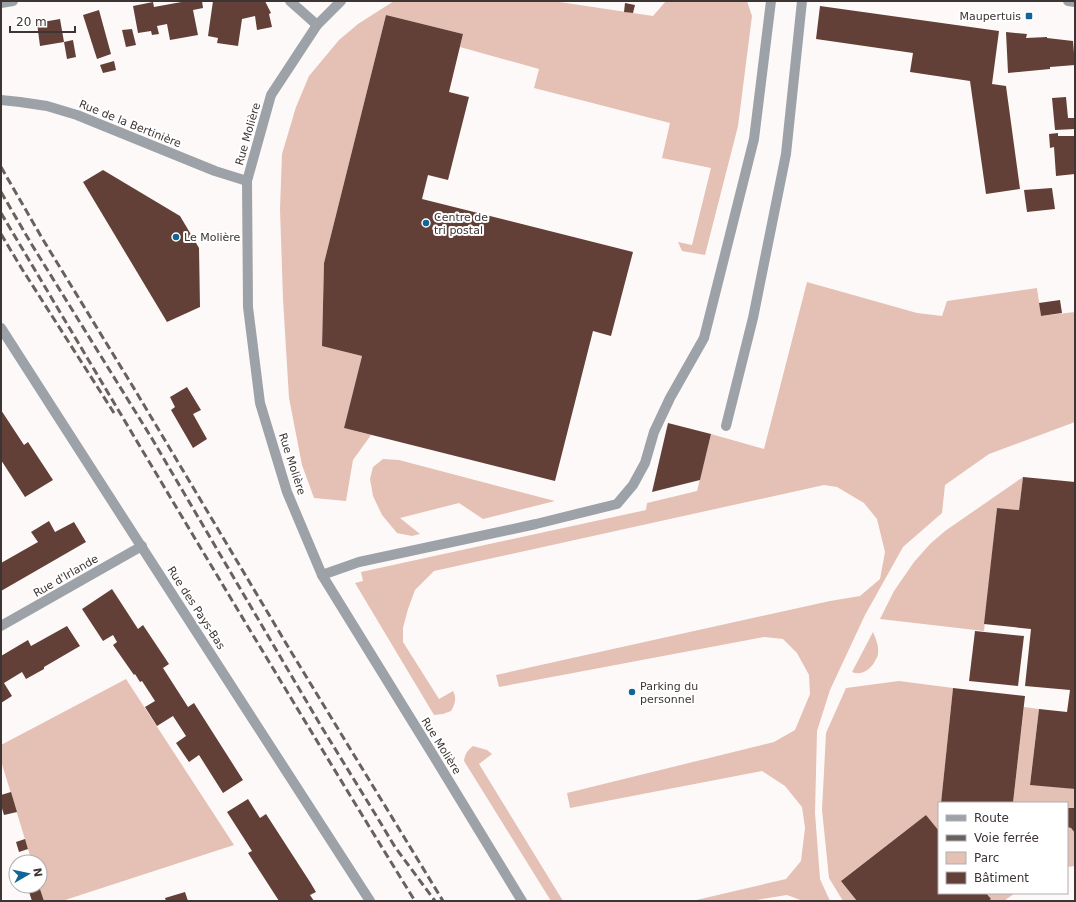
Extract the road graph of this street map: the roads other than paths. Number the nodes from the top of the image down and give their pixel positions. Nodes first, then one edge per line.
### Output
1 (13, 1) edge
2 (290, 1) edge
3 (341, 1) edge
4 (771, 1) edge
5 (802, 1) edge
6 (1068, 1) edge
7 (1075, 2) edge
8 (1, 3) edge
9 (317, 25) junction
10 (1, 100) edge
11 (247, 181) junction
12 (1, 328) edge
13 (726, 426) dead end
14 (142, 546) junction
15 (322, 575) junction
16 (1, 626) edge
17 (370, 901) edge
18 (522, 901) edge

1 - 8 street
2 - 9 street
3 - 9 street, Rue Molière
4 - 15 street
5 - 13 street
6 - 7 street
9 - 11 street, Rue Molière
10 - 11 street, Rue de la Bertinière
11 - 15 street, Rue Molière
12 - 14 street, Rue des Pays-Bas
14 - 16 street, Rue d'Irlande
14 - 17 street, Rue des Pays-Bas
15 - 18 street, Rue Molière

